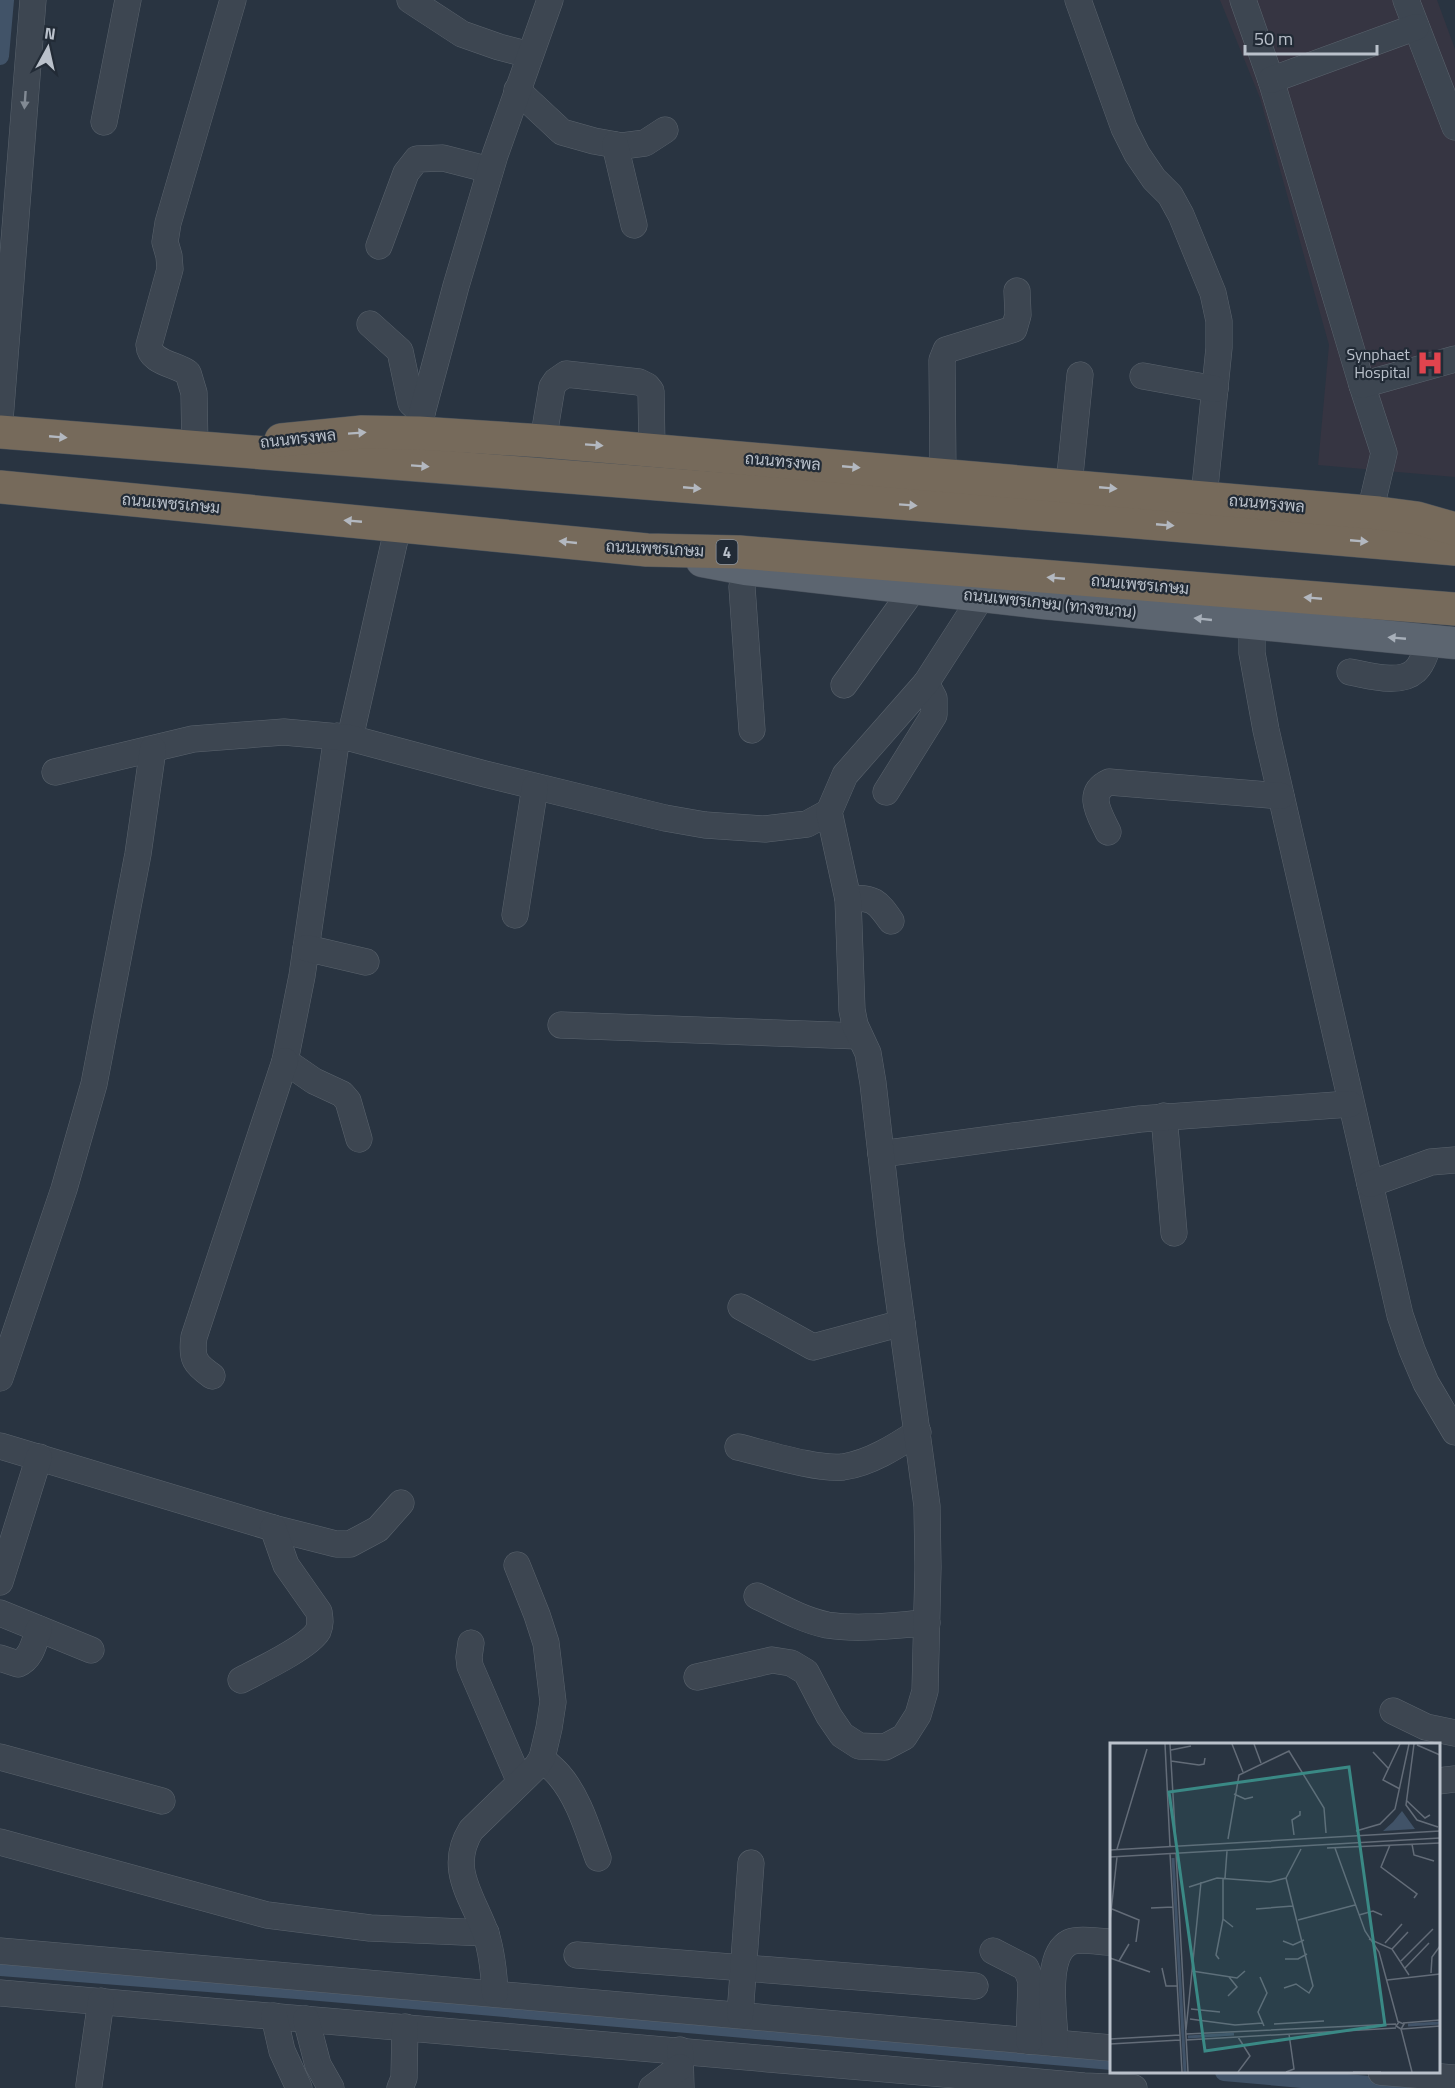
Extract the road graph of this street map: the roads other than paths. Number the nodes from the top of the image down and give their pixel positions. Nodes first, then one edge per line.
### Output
1 (33, 0) edge
2 (128, 0) edge
3 (233, 0) edge
4 (410, 0) edge
5 (550, 0) edge
6 (1078, 0) edge
7 (1243, 0) edge
8 (1406, 0) edge
9 (1416, 27) junction
10 (530, 55) junction
11 (1271, 80) junction
12 (517, 90) junction
13 (104, 122) dead end
14 (1455, 127) edge
15 (665, 130) dead end
16 (615, 145) junction
17 (490, 170) junction
18 (634, 225) dead end
19 (379, 246) dead end
20 (1017, 291) dead end
21 (370, 324) dead end
22 (1455, 358) edge
23 (1080, 375) dead end
24 (1143, 376) dead end
25 (1362, 386) junction
26 (1215, 389) junction
27 (0, 420) edge
28 (421, 423) junction
29 (0, 432) edge
30 (543, 441) junction
31 (195, 449) junction
32 (652, 449) junction
33 (943, 475) junction
34 (1069, 485) junction
35 (0, 487) edge
36 (1203, 497) junction
37 (1375, 512) junction
38 (1455, 515) edge
39 (398, 526) junction
40 (1455, 529) edge
41 (1455, 549) edge
42 (647, 550) junction
43 (745, 569) junction
44 (1455, 584) edge
45 (914, 588) junction
46 (982, 596) junction
47 (1355, 602) junction
48 (1455, 609) edge
49 (1252, 624) junction
50 (1443, 642) edge
51 (1350, 672) dead end
52 (926, 683) junction
53 (844, 685) dead end
54 (752, 730) dead end
55 (343, 737) junction
56 (153, 749) junction
57 (55, 772) dead end
58 (535, 787) junction
59 (886, 792) dead end
60 (1281, 796) junction
61 (829, 812) junction
62 (1108, 832) dead end
63 (848, 899) junction
64 (516, 915) dead end
65 (891, 921) dead end
66 (306, 948) junction
67 (366, 962) dead end
68 (561, 1025) dead end
69 (859, 1036) junction
70 (285, 1061) junction
71 (1350, 1104) junction
72 (1164, 1116) junction
73 (359, 1139) dead end
74 (881, 1154) junction
75 (1455, 1160) edge
76 (1370, 1184) junction
77 (1174, 1233) dead end
78 (741, 1307) dead end
79 (902, 1323) junction
80 (212, 1376) dead end
81 (0, 1378) edge
82 (1426, 1383) junction
83 (1455, 1389) edge
84 (918, 1432) junction
85 (1455, 1432) edge
86 (0, 1446) edge
87 (738, 1447) dead end
88 (39, 1457) junction
89 (401, 1503) dead end
90 (273, 1528) junction
91 (517, 1565) dead end
92 (0, 1582) edge
93 (757, 1596) dead end
94 (1, 1617) edge
95 (927, 1623) junction
96 (39, 1629) junction
97 (471, 1643) dead end
98 (91, 1650) dead end
99 (0, 1658) edge
100 (697, 1677) dead end
101 (241, 1680) dead end
102 (1393, 1711) dead end
103 (1455, 1734) edge
104 (0, 1757) edge
105 (542, 1758) junction
106 (1455, 1779) edge
107 (1440, 1781) edge
108 (520, 1782) junction
109 (162, 1801) dead end
110 (0, 1842) edge
111 (598, 1858) dead end
112 (751, 1863) dead end
113 (486, 1933) junction
114 (1110, 1942) edge
115 (993, 1950) dead end
116 (0, 1951) edge
117 (577, 1955) dead end
118 (744, 1968) junction
119 (975, 1986) dead end
120 (0, 1993) edge
121 (495, 1993) junction
122 (101, 2001) junction
123 (740, 2015) junction
124 (274, 2016) junction
125 (306, 2019) junction
126 (405, 2027) junction
127 (1029, 2041) junction
128 (1055, 2043) junction
129 (1110, 2048) edge
130 (680, 2068) edge
131 (89, 2085) dead end
132 (299, 2088) edge
133 (332, 2088) edge
134 (400, 2088) edge
135 (652, 2088) edge
136 (1134, 2088) edge

1 -> 27 street
2 - 13 street
3 - 31 street
4 - 10 street
5 - 10 street
6 - 26 street
7 - 11 street
8 - 9 street
9 - 11 street
9 - 14 street
10 - 12 street
11 - 25 street
12 - 16 street
12 - 17 street
15 - 16 street
16 - 18 street
17 - 19 street
17 - 28 street
20 - 33 street
21 - 28 street
22 - 25 street
23 - 34 street
24 - 26 street
25 - 37 street
26 - 36 street
28 - 30 highway, ถนนทรงพล
31 -> 28 highway, ถนนทรงพล
29 -> 31 highway
30 -> 32 highway, ถนนทรงพล
30 - 32 street
31 -> 41 highway
32 -> 33 highway, ถนนทรงพล
33 - 34 highway, ถนนทรงพล
34 -> 36 highway, ถนนทรงพล
39 -> 35 highway, ถนนเพชรเกษม / 4
36 - 37 highway, ถนนทรงพล
37 - 38 highway, ถนนทรงพล
37 - 40 highway
42 -> 39 highway, ถนนเพชรเกษม / 4
39 - 55 street
42 - 43 main road, ถนนเพชรเกษม (ทางขนาน) / 4
47 -> 42 highway, ถนนเพชรเกษม / 4
43 - 45 main road, ถนนเพชรเกษม (ทางขนาน) / 4
43 - 54 street
44 - 47 highway
45 - 46 main road, ถนนเพชรเกษม (ทางขนาน) / 4
45 - 53 street
49 -> 46 main road, ถนนเพชรเกษม (ทางขนาน) / 4
46 - 52 street
47 - 48 highway, ถนนเพชรเกษม / 4
50 -> 49 main road, ถนนเพชรเกษม (ทางขนาน) / 4
49 - 60 street
50 - 51 street
52 - 59 street
52 - 61 street
55 - 56 street
55 - 58 street
55 - 66 street
56 - 57 street
56 - 81 street
58 - 61 street
58 - 64 street
60 - 62 street
60 - 71 street
61 - 63 street
63 - 65 street
63 - 69 street
66 - 67 street
66 - 70 street
68 - 69 street
69 - 74 street
70 - 73 street
70 - 80 street
71 - 72 street
71 - 76 street
72 - 74 street
72 - 77 street
74 - 79 street
75 - 76 street
76 - 82 street
78 - 79 street
79 - 84 street
82 - 83 street
82 - 85 street
84 - 87 street
84 - 95 street
86 - 88 street
88 - 90 street
88 - 92 street
89 - 90 street
90 - 101 street
91 - 105 street
93 - 95 street
94 - 96 street
95 - 100 street
96 - 98 street
96 - 99 street
97 - 108 street
102 - 103 street
104 - 109 street
105 - 108 street
105 - 111 street
106 - 107 street
108 - 113 street
110 - 113 street
112 - 118 street
113 - 121 street
114 - 128 street
115 - 127 street
116 - 121 street
117 - 118 street
118 - 119 street
118 - 123 street
120 - 122 street
121 - 123 street
122 - 124 street
122 - 131 street
123 - 127 street
124 - 125 street
124 - 132 street
125 - 126 street
125 - 133 street
126 - 130 street
126 - 134 street
127 - 128 street
128 - 129 street
130 - 135 street
130 - 136 street

